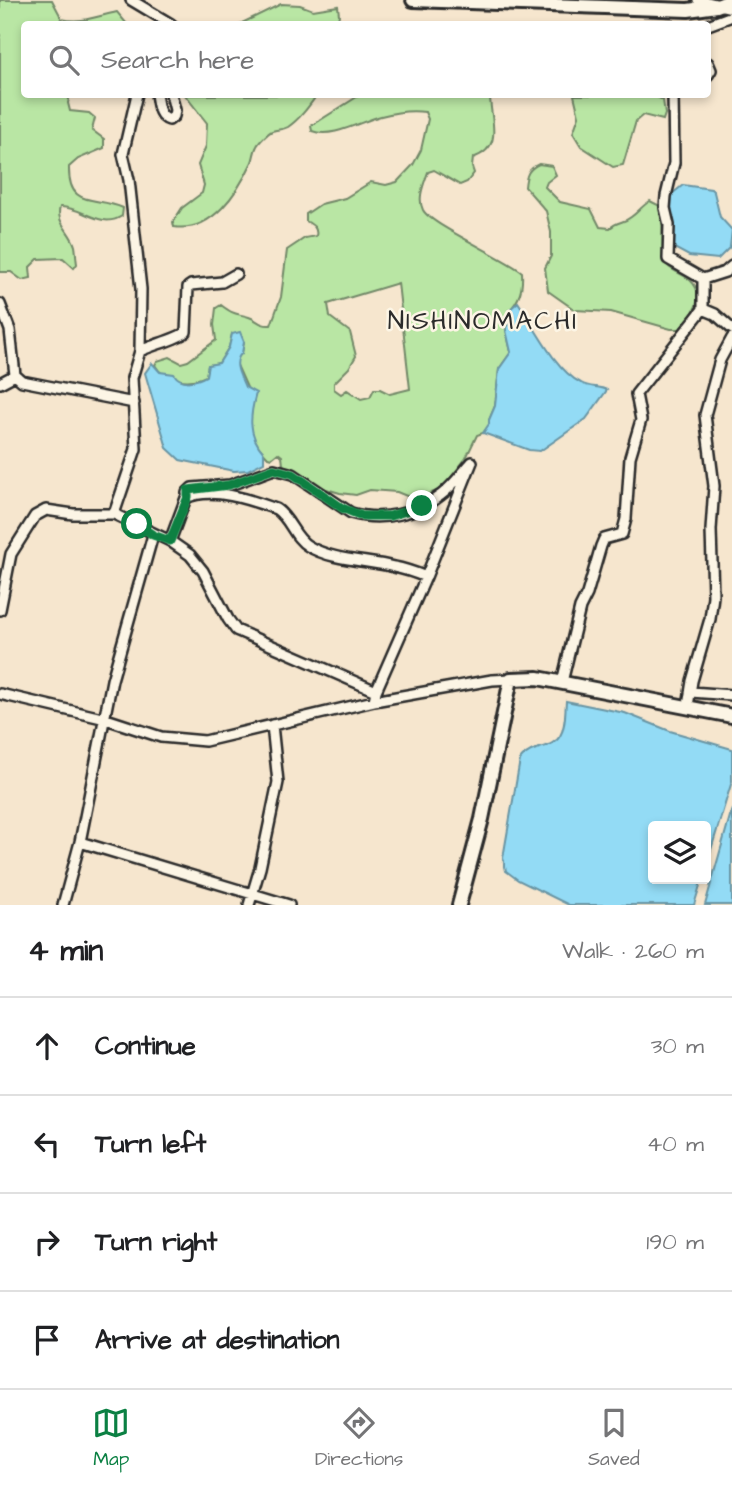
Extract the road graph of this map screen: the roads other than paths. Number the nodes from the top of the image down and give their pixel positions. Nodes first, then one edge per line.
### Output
1 (131, 0) edge
2 (413, 0) edge
3 (698, 0) edge
4 (732, 0) edge
5 (717, 6) junction
6 (732, 8) edge
7 (732, 16) edge
8 (166, 21) edge
9 (711, 24) edge
10 (136, 98) edge
11 (157, 98) edge
12 (172, 98) edge
13 (673, 98) edge
14 (732, 266) edge
15 (236, 274) dead end
16 (703, 279) junction
17 (0, 304) edge
18 (703, 309) junction
19 (732, 329) edge
20 (732, 338) edge
21 (140, 351) junction
22 (15, 375) junction
23 (0, 383) edge
24 (135, 403) junction
25 (188, 497) junction
26 (114, 514) junction
27 (153, 535) junction
28 (170, 541) junction
29 (426, 577) junction
30 (0, 610) edge
31 (511, 679) junction
32 (562, 682) junction
33 (691, 692) junction
34 (0, 694) edge
35 (732, 695) edge
36 (375, 696) junction
37 (688, 706) junction
38 (732, 716) edge
39 (106, 719) junction
40 (272, 725) junction
41 (80, 842) junction
42 (254, 894) junction
43 (63, 905) edge
44 (249, 905) edge
45 (289, 905) edge
46 (459, 905) edge

1 - 8 street
2 - 5 street
3 - 5 street
4 - 5 street
5 - 6 street
7 - 9 street
10 - 21 street
11 - 12 street
13 - 16 street
14 - 16 street
15 - 21 street
16 - 18 street
17 - 22 street
18 - 19 street
18 - 32 street
20 - 33 street
21 - 24 street
22 - 23 street
22 - 24 street
24 - 26 street
25 - 28 street
25 - 29 street
25 - 29 street
26 - 27 street
26 - 30 street
27 - 28 street
27 - 39 street
28 - 36 street
29 - 36 street
31 - 32 street
31 - 36 street
31 - 46 street
32 - 37 street
33 - 35 street
33 - 37 street
34 - 39 street
36 - 40 street
37 - 38 street
39 - 40 street
39 - 41 street
40 - 42 street
41 - 42 street
41 - 43 street
42 - 44 street
42 - 45 street

